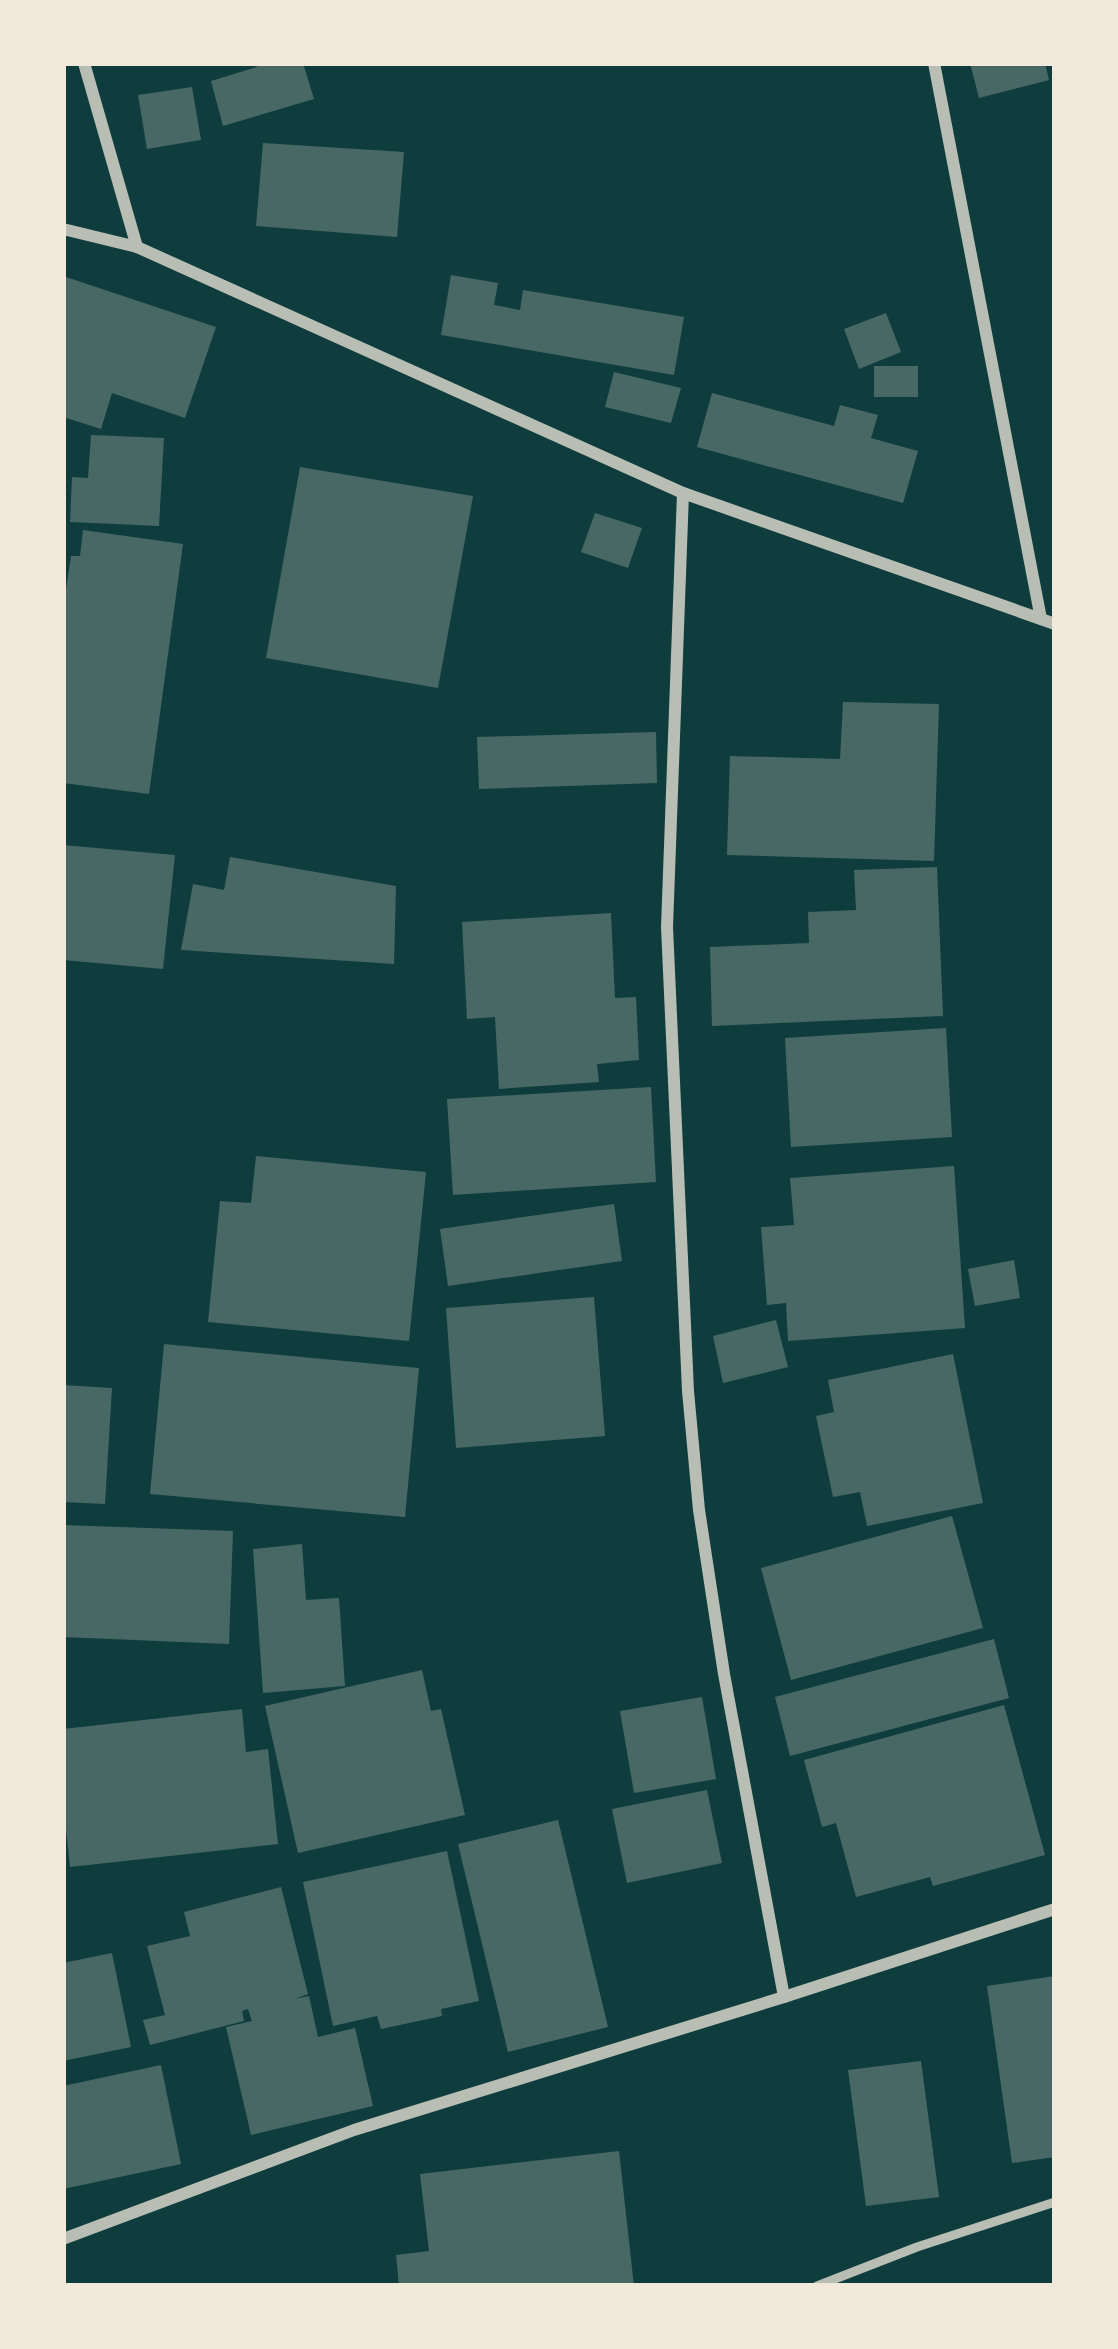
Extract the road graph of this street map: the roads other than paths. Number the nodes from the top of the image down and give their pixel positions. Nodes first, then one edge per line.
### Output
1 (84, 63) edge
2 (934, 63) edge
3 (63, 229) edge
4 (137, 247) junction
5 (683, 493) junction
6 (1048, 622) edge
7 (1055, 1909) edge
8 (784, 1996) junction
9 (1055, 2202) edge
10 (63, 2240) edge
11 (817, 2286) edge

1 - 4 street
2 - 6 street
3 - 4 street
4 - 5 street
5 - 6 street
5 - 8 street
7 - 8 street
8 - 10 street
9 - 11 lane

